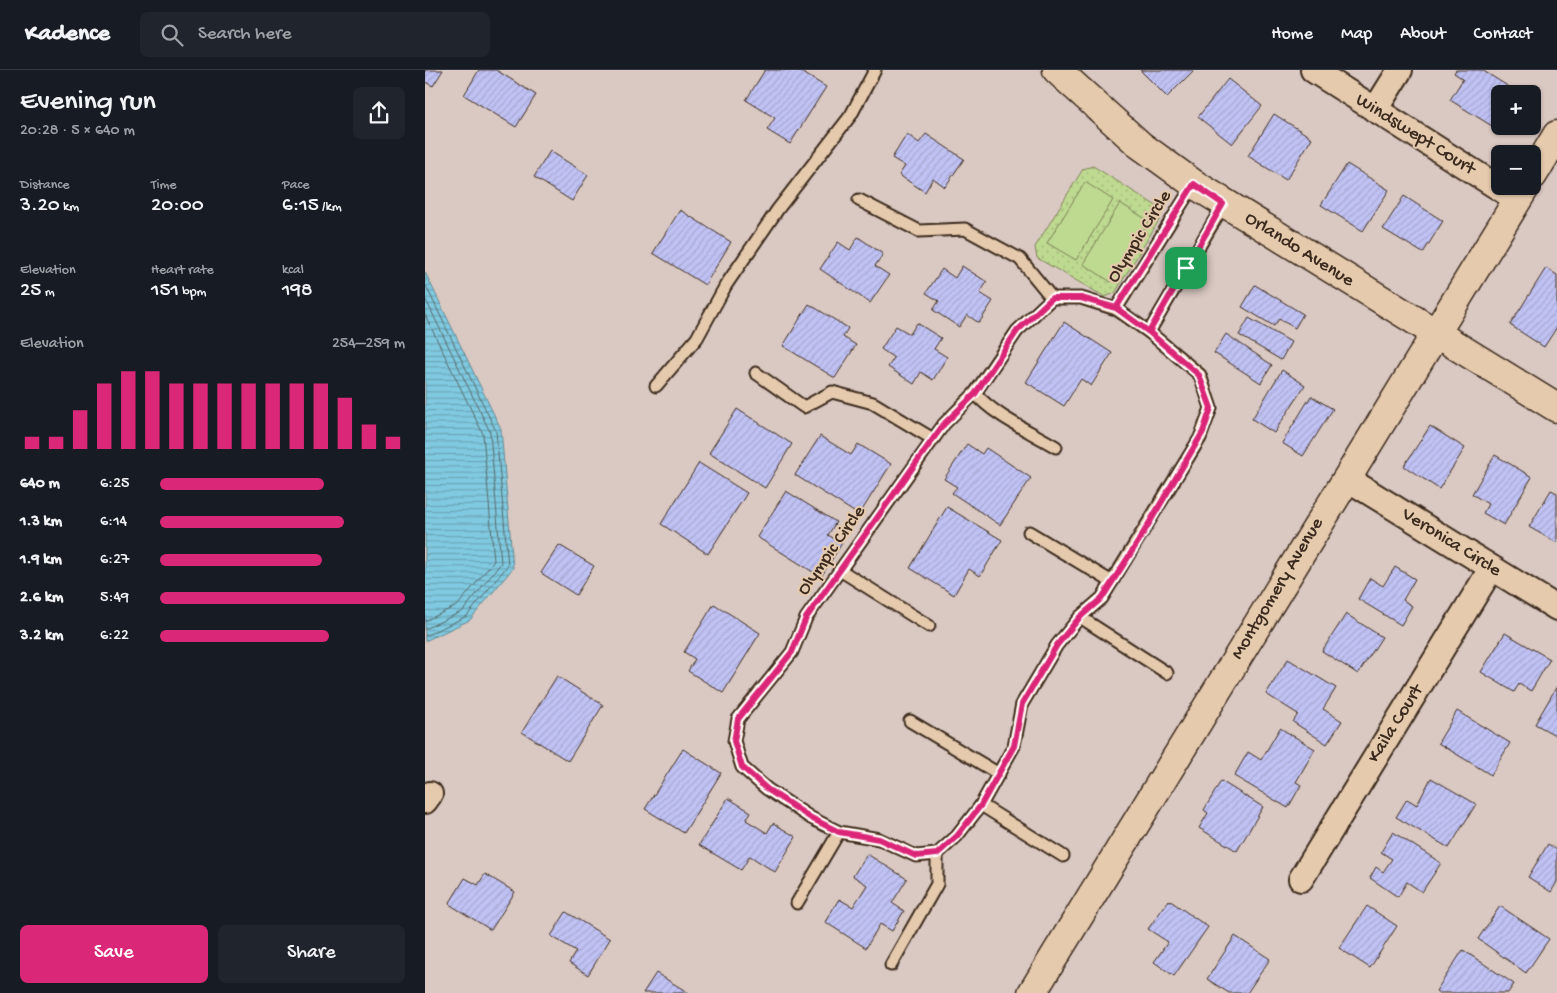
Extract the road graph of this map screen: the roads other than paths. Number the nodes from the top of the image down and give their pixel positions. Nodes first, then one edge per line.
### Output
1 (875, 70) edge
2 (1057, 70) edge
3 (1313, 70) edge
4 (1400, 70) edge
5 (1375, 110) junction
6 (1557, 135) edge
7 (1541, 162) edge
8 (1491, 175) edge
9 (1194, 184) junction
10 (1521, 195) edge
11 (859, 200) dead end
12 (1223, 204) junction
13 (1052, 298) junction
14 (1116, 308) junction
15 (1149, 332) junction
16 (1434, 333) junction
17 (756, 373) dead end
18 (656, 386) dead end
19 (975, 394) junction
20 (1557, 408) edge
21 (933, 439) junction
22 (1056, 447) dead end
23 (1346, 478) junction
24 (1029, 532) dead end
25 (1491, 569) junction
26 (840, 570) junction
27 (1112, 582) junction
28 (1557, 608) edge
29 (1080, 617) junction
30 (929, 626) dead end
31 (1167, 673) dead end
32 (910, 721) dead end
33 (999, 774) junction
34 (981, 805) junction
35 (839, 832) junction
36 (937, 854) junction
37 (1063, 856) dead end
38 (1301, 878) dead end
39 (797, 903) dead end
40 (891, 965) dead end
41 (1032, 993) edge

1 - 18 lane
2 - 9 street, Orlando Avenue
3 - 5 street, Windswept Court
4 - 5 street
5 - 8 street, Windswept Court
6 - 7 street
9 - 12 street, Orlando Avenue
9 - 14 lane, Olympic Circle
10 - 16 street, Montgomery Avenue
11 - 13 lane
12 - 15 lane
12 - 16 street, Orlando Avenue
13 - 14 lane, Olympic Circle
13 - 19 lane, Olympic Circle
14 - 15 lane, Olympic Circle
15 - 27 lane, Olympic Circle
16 - 20 street, Orlando Avenue
16 - 23 street, Montgomery Avenue
17 - 21 lane
19 - 21 lane, Olympic Circle
19 - 22 lane
21 - 26 lane, Olympic Circle
23 - 25 street, Veronica Circle
23 - 41 street, Montgomery Avenue
24 - 27 lane
25 - 28 street, Veronica Circle
25 - 38 street, Kaila Court
26 - 30 lane
26 - 35 lane, Olympic Circle
27 - 29 lane, Olympic Circle
29 - 31 lane
29 - 33 lane, Olympic Circle
32 - 33 lane
33 - 34 lane, Olympic Circle
34 - 36 lane, Olympic Circle
34 - 37 lane
35 - 36 lane, Olympic Circle
35 - 39 lane
36 - 40 lane

